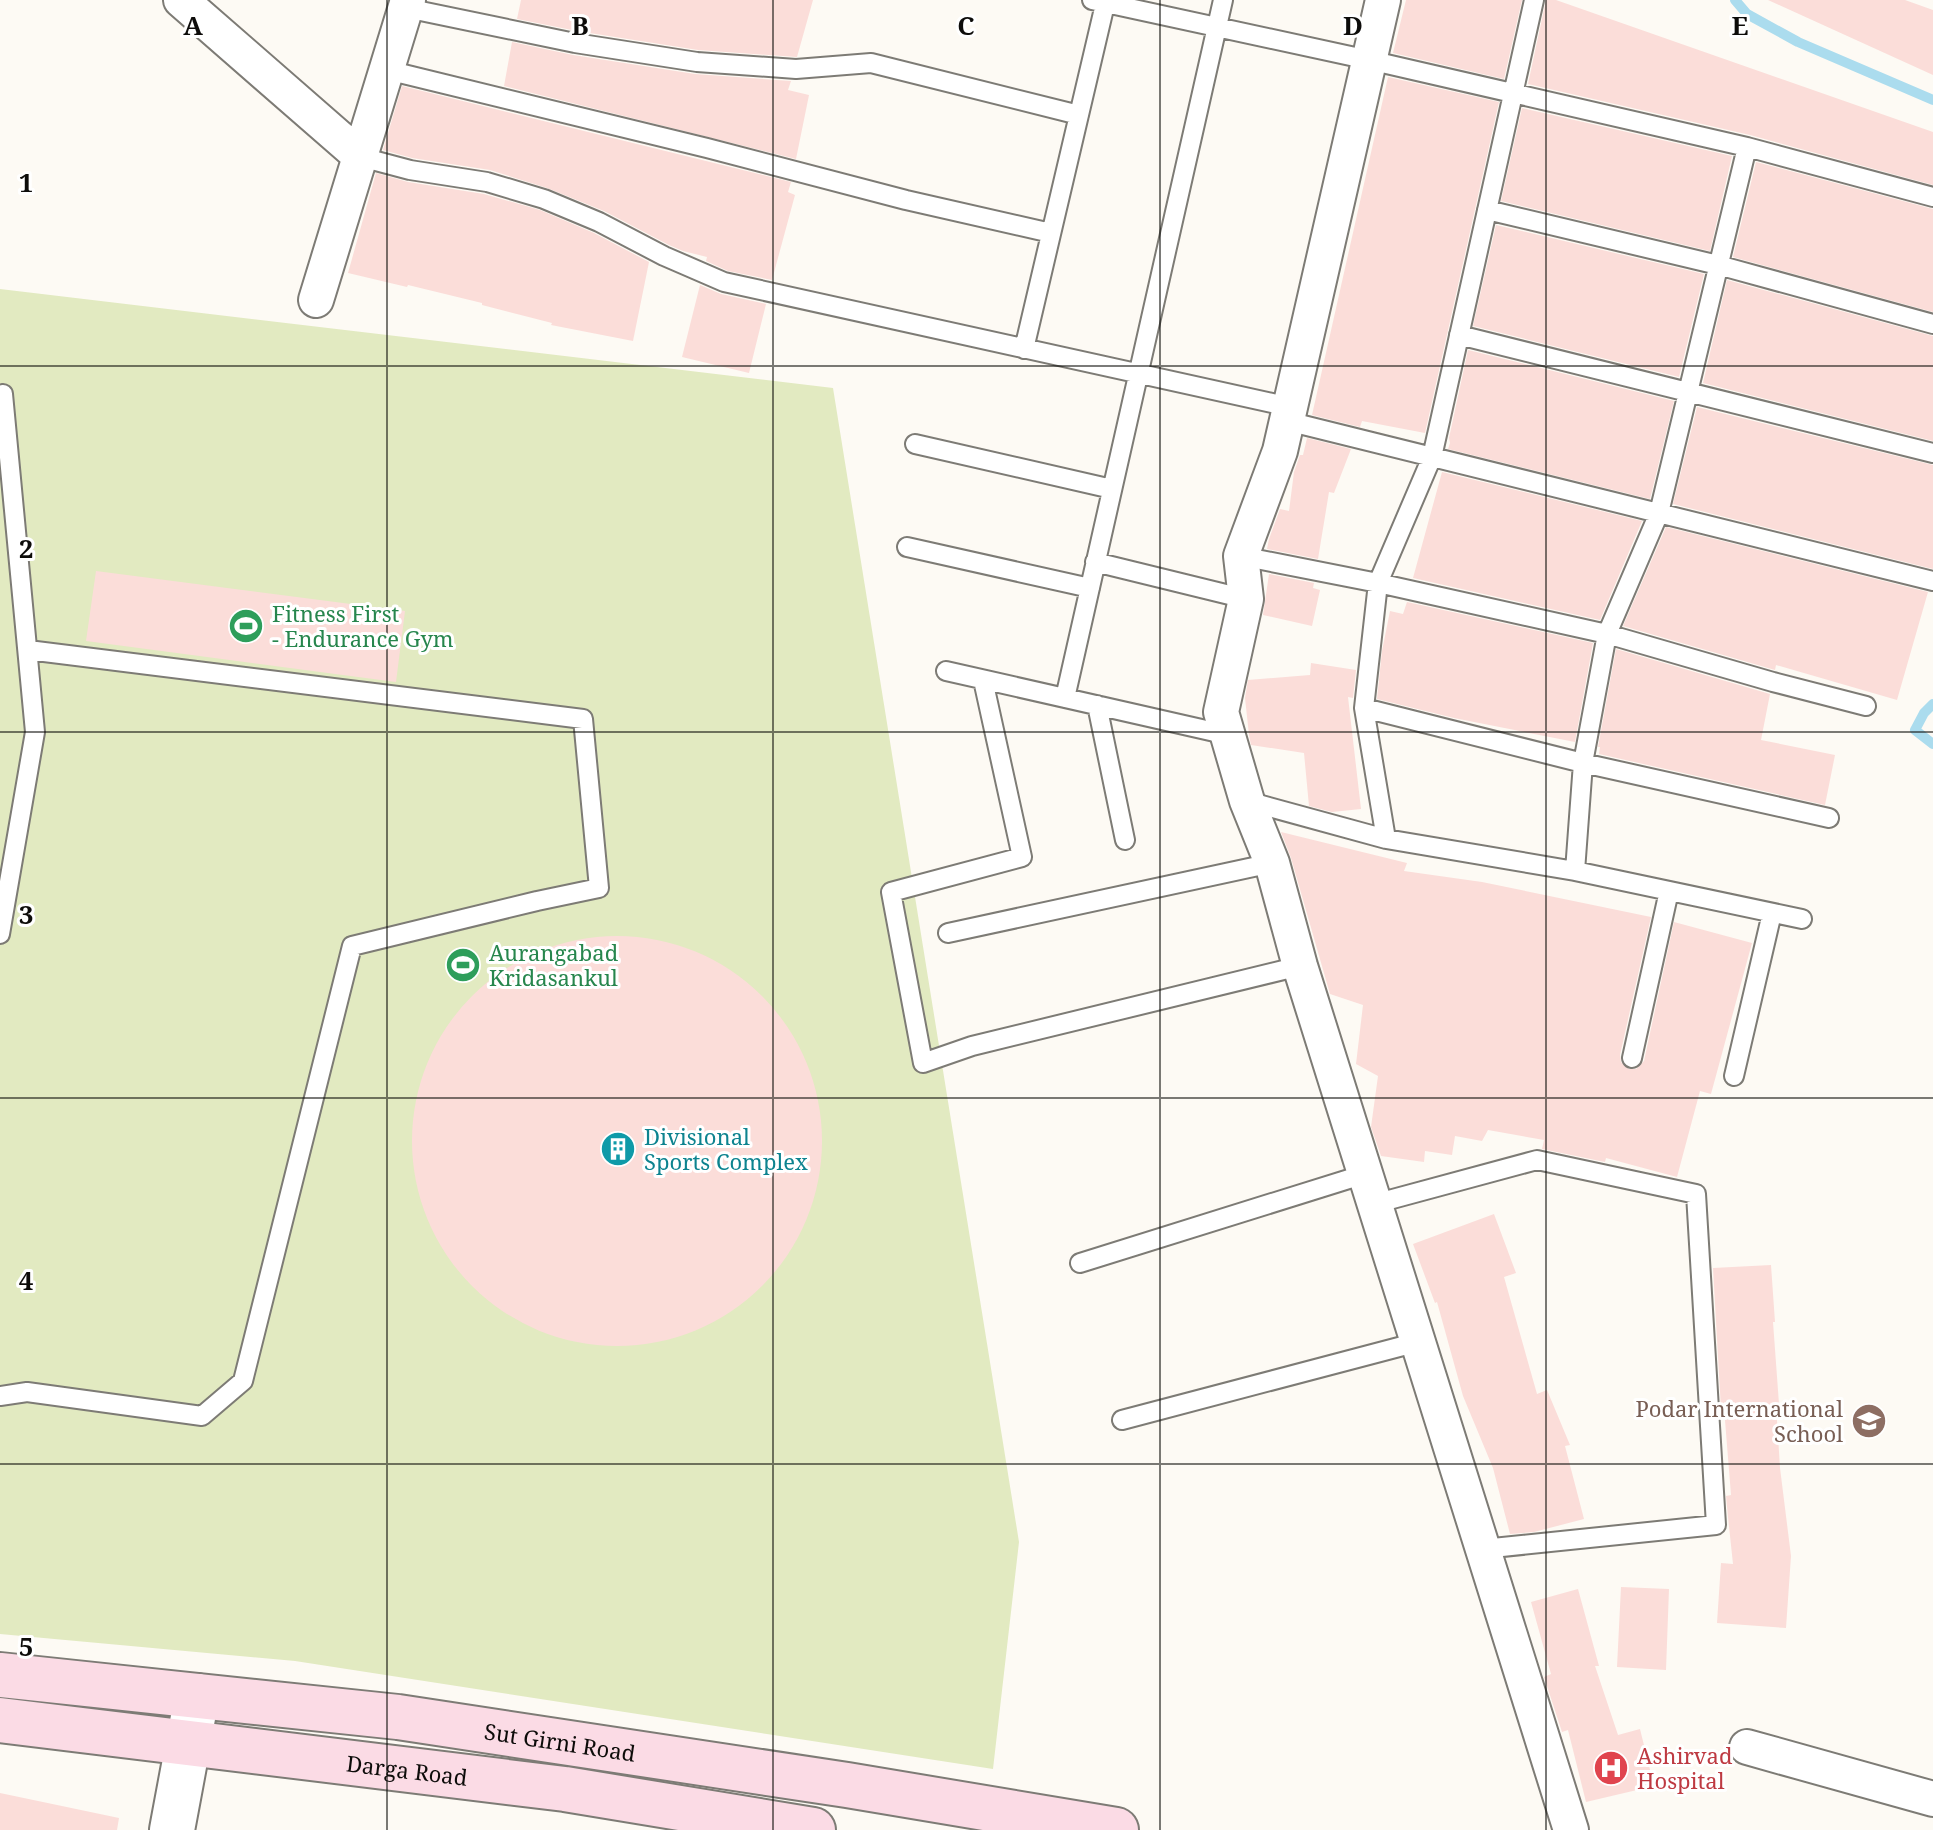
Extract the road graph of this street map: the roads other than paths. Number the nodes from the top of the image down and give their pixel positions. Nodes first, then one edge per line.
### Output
1 (181, 0) edge
2 (1223, 0) edge
3 (1383, 0) edge
4 (1534, 0) edge
5 (1101, 1) edge
6 (407, 4) edge
7 (1216, 27) junction
8 (1369, 60) junction
9 (387, 70) junction
10 (1513, 93) junction
11 (1079, 115) junction
12 (1747, 147) junction
13 (361, 157) junction
14 (1933, 197) edge
15 (1487, 210) junction
16 (1051, 233) junction
17 (1718, 265) junction
18 (316, 300) dead end
19 (1933, 324) edge
20 (1459, 335) junction
21 (1024, 349) junction
22 (1138, 373) junction
23 (1688, 392) junction
24 (3, 394) dead end
25 (1288, 414) junction
26 (915, 444) dead end
27 (1933, 453) edge
28 (1432, 457) junction
29 (1112, 489) junction
30 (1659, 513) junction
31 (907, 547) dead end
32 (1241, 556) junction
33 (1095, 562) junction
34 (1933, 581) edge
35 (1378, 583) junction
36 (1090, 588) junction
37 (1246, 599) junction
38 (1607, 634) junction
39 (28, 650) junction
40 (946, 671) dead end
41 (983, 680) junction
42 (1065, 698) junction
43 (1097, 705) junction
44 (1866, 706) dead end
45 (1364, 708) junction
46 (1228, 735) junction
47 (1583, 763) junction
48 (1247, 801) junction
49 (1829, 818) dead end
50 (1386, 839) junction
51 (1125, 840) dead end
52 (1272, 863) junction
53 (1575, 871) junction
54 (1669, 891) junction
55 (1772, 913) junction
56 (1802, 919) dead end
57 (948, 933) dead end
58 (0, 934) edge
59 (1300, 966) junction
60 (1632, 1058) dead end
61 (1734, 1076) dead end
62 (1369, 1189) junction
63 (1080, 1263) dead end
64 (1418, 1342) junction
65 (0, 1396) edge
66 (1122, 1420) dead end
67 (1483, 1549) junction
68 (0, 1675) edge
69 (197, 1696) junction
70 (0, 1720) edge
71 (188, 1743) junction
72 (1747, 1747) dead end
73 (777, 1774) junction
74 (1933, 1799) edge
75 (785, 1828) edge
76 (172, 1830) edge
77 (1116, 1830) edge
78 (1571, 1830) edge

1 - 13 street
2 - 7 lane
3 - 8 street
4 - 10 lane
5 - 7 lane
5 - 11 lane
6 - 9 street
6 - 11 lane
7 - 8 lane
7 - 22 lane
8 - 10 lane
8 - 25 street
9 - 13 street
9 - 16 lane
10 - 12 lane
10 - 15 lane
11 - 16 lane
12 - 14 lane
12 - 17 lane
13 - 18 street
13 - 21 lane
15 - 17 lane
15 - 20 lane
16 - 21 lane
17 - 19 lane
17 - 23 lane
20 - 23 lane
20 - 28 lane
21 - 22 lane
22 - 25 lane
22 - 29 lane
23 - 27 lane
23 - 30 lane
24 - 39 lane
25 - 28 lane
25 - 32 street
26 - 29 lane
28 - 30 lane
28 - 35 lane
29 - 33 lane
30 - 34 lane
30 - 38 lane
31 - 36 lane
32 - 35 lane
32 - 37 street
33 - 36 lane
33 - 37 lane
35 - 38 lane
35 - 45 lane
36 - 42 lane
37 - 46 street
38 - 44 lane
38 - 47 lane
39 - 58 lane
39 - 65 lane
40 - 41 lane
41 - 42 lane
41 - 59 lane
42 - 43 lane
43 - 46 lane
43 - 51 lane
45 - 47 lane
45 - 50 lane
46 - 48 street
47 - 49 lane
47 - 53 lane
48 - 50 lane
48 - 52 street
50 - 53 lane
52 - 57 lane
52 - 59 street
53 - 54 lane
54 - 55 lane
54 - 60 lane
55 - 56 lane
55 - 61 lane
59 - 62 street
62 - 63 lane
62 - 64 street
62 - 67 lane
64 - 66 lane
64 - 67 street
67 - 78 street
68 - 69 main road, Sut Girni Road
69 - 71 street
69 - 73 main road, Sut Girni Road
70 - 71 main road, Darga Road
71 - 75 main road, Darga Road
71 - 76 street
72 - 74 street
73 - 75 street
73 - 77 main road, Sut Girni Road

